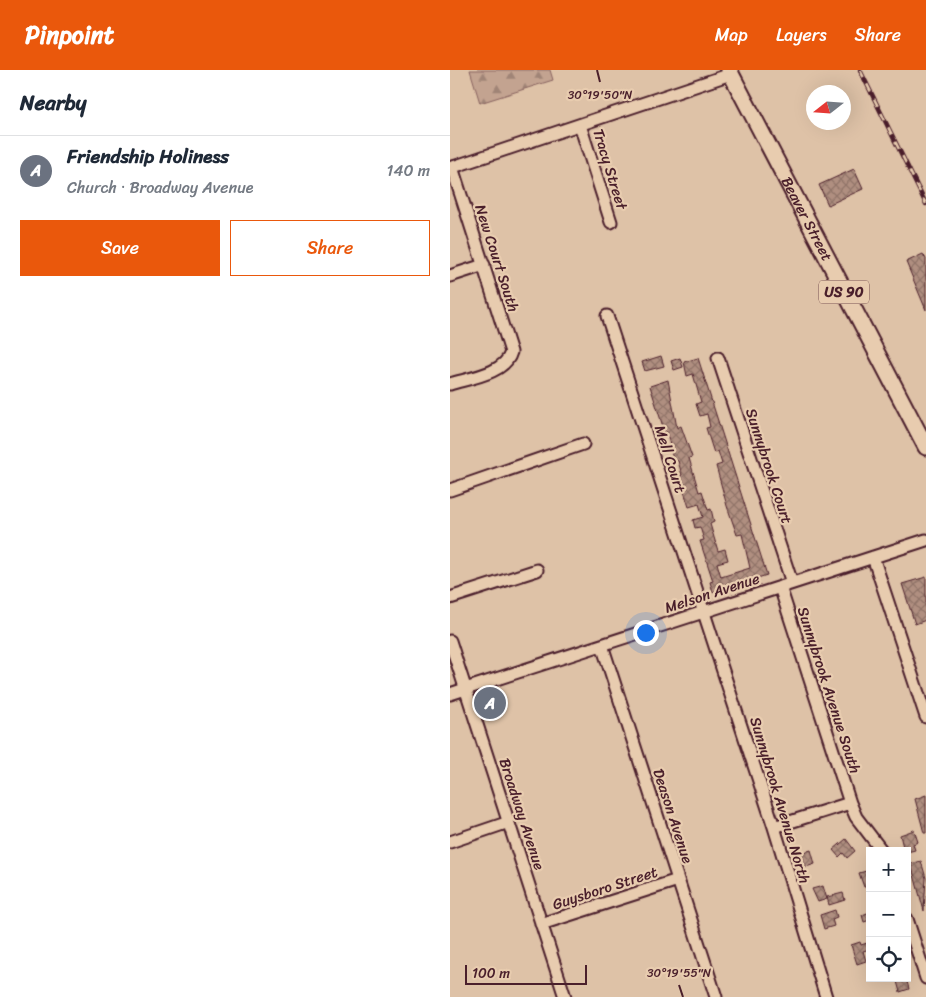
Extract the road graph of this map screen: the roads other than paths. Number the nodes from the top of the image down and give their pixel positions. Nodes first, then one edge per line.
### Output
1 (730, 72) edge
2 (580, 125) junction
3 (451, 168) edge
4 (610, 222) dead end
5 (484, 265) junction
6 (450, 276) edge
7 (607, 316) dead end
8 (718, 358) dead end
9 (450, 384) edge
10 (583, 444) dead end
11 (926, 447) edge
12 (450, 490) edge
13 (926, 540) edge
14 (874, 557) junction
15 (537, 570) dead end
16 (786, 585) junction
17 (450, 598) edge
18 (704, 612) junction
19 (450, 641) edge
20 (602, 645) junction
21 (466, 689) junction
22 (450, 694) edge
23 (926, 717) edge
24 (850, 803) junction
25 (509, 822) junction
26 (774, 827) junction
27 (450, 842) edge
28 (879, 847) edge
29 (678, 880) junction
30 (542, 924) junction
31 (911, 931) edge
32 (926, 978) edge
33 (565, 997) edge
34 (716, 997) edge
35 (826, 997) edge

1 - 2 street
1 - 11 main road, Beaver Street / US 90
2 - 3 street
2 - 4 street, Tracy Street
3 - 5 street, New Court South
5 - 6 street
5 - 9 street, New Court South
7 - 18 street, Mell Court
8 - 16 street, Sunnybrook Court
10 - 12 street
13 - 14 street, Melson Avenue
14 - 16 street, Melson Avenue
14 - 23 street
15 - 17 street
16 - 18 street, Melson Avenue
16 - 24 street, Sunnybrook Avenue South
18 - 20 street, Melson Avenue
18 - 26 street, Sunnybrook Avenue North
19 - 21 street, Broadway Avenue
20 - 21 street, Melson Avenue
20 - 29 street, Deason Avenue
21 - 22 street, Melson Avenue
21 - 25 street, Broadway Avenue
24 - 26 street
24 - 28 street, Sunnybrook Avenue South
25 - 27 street
25 - 30 street, Broadway Avenue
26 - 35 street, Sunnybrook Avenue North
29 - 30 street, Guysboro Street
29 - 34 street, Deason Avenue
30 - 33 street, Broadway Avenue
31 - 32 street

